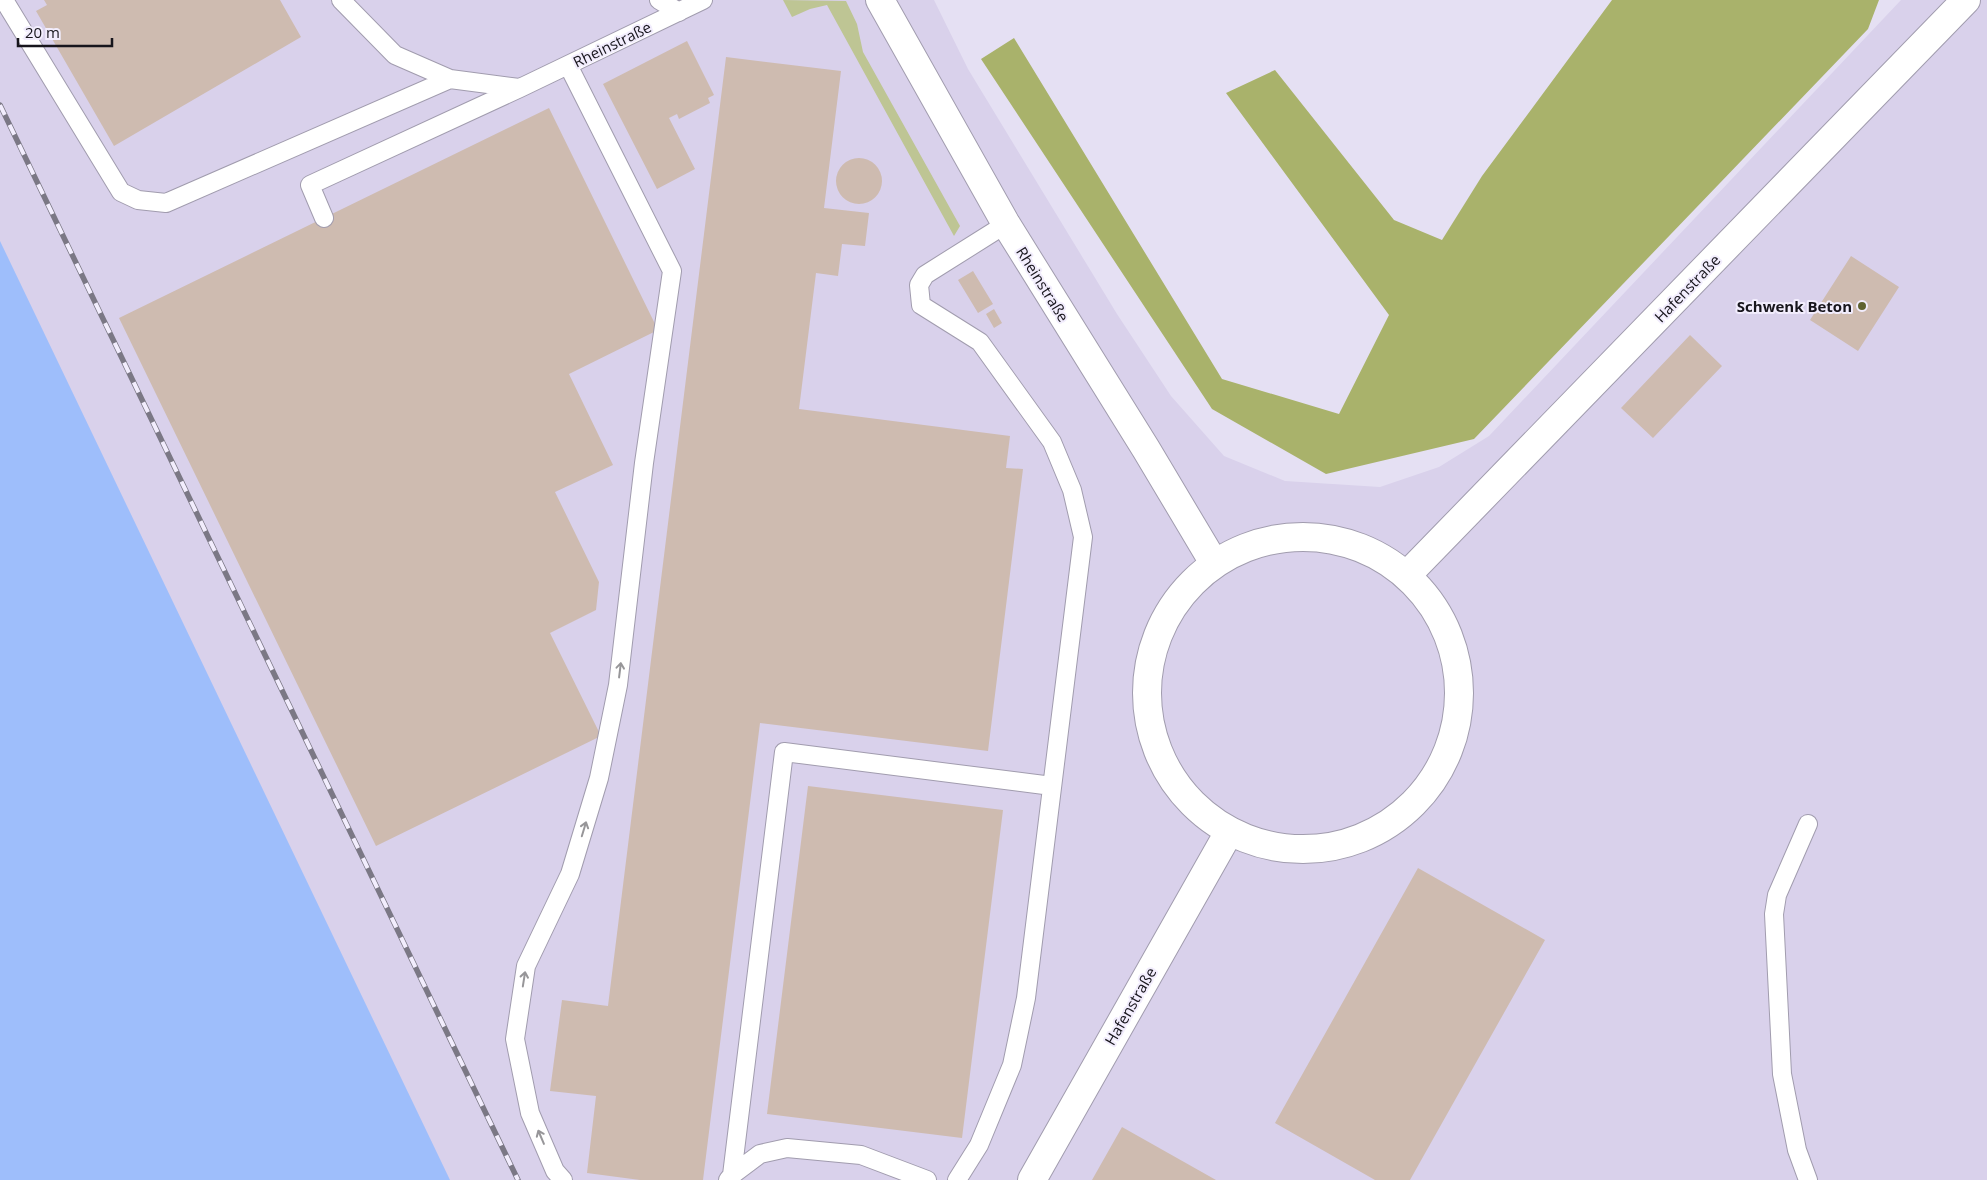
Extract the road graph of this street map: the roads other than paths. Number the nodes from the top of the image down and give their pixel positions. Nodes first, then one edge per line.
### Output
1 (4, 0) edge
2 (341, 0) edge
3 (659, 0) edge
4 (703, 0) edge
5 (880, 0) edge
6 (1966, 0) edge
7 (679, 12) junction
8 (568, 65) junction
9 (450, 78) junction
10 (520, 88) junction
11 (324, 218) dead end
12 (1006, 224) junction
13 (1214, 563) junction
14 (1407, 575) junction
15 (1052, 786) junction
16 (1808, 824) dead end
17 (1229, 832) junction
18 (730, 1178) edge
19 (563, 1180) edge
20 (927, 1180) edge
21 (957, 1180) edge
22 (1032, 1180) edge
23 (1808, 1180) edge

1 - 9 lane
2 - 9 lane
3 - 7 lane
4 - 7 lane, Rheinstraße
5 - 12 street, Rheinstraße
6 - 14 street, Hafenstraße
7 - 8 lane, Rheinstraße
8 - 10 lane, Rheinstraße
19 -> 8 lane
9 - 10 lane
10 - 11 lane, Rheinstraße
12 - 13 street, Rheinstraße
12 - 15 lane
13 - 14 street
13 - 17 street
14 - 17 street
15 - 18 lane
15 - 21 lane
16 - 23 lane
17 - 22 street, Hafenstraße
18 - 20 lane

